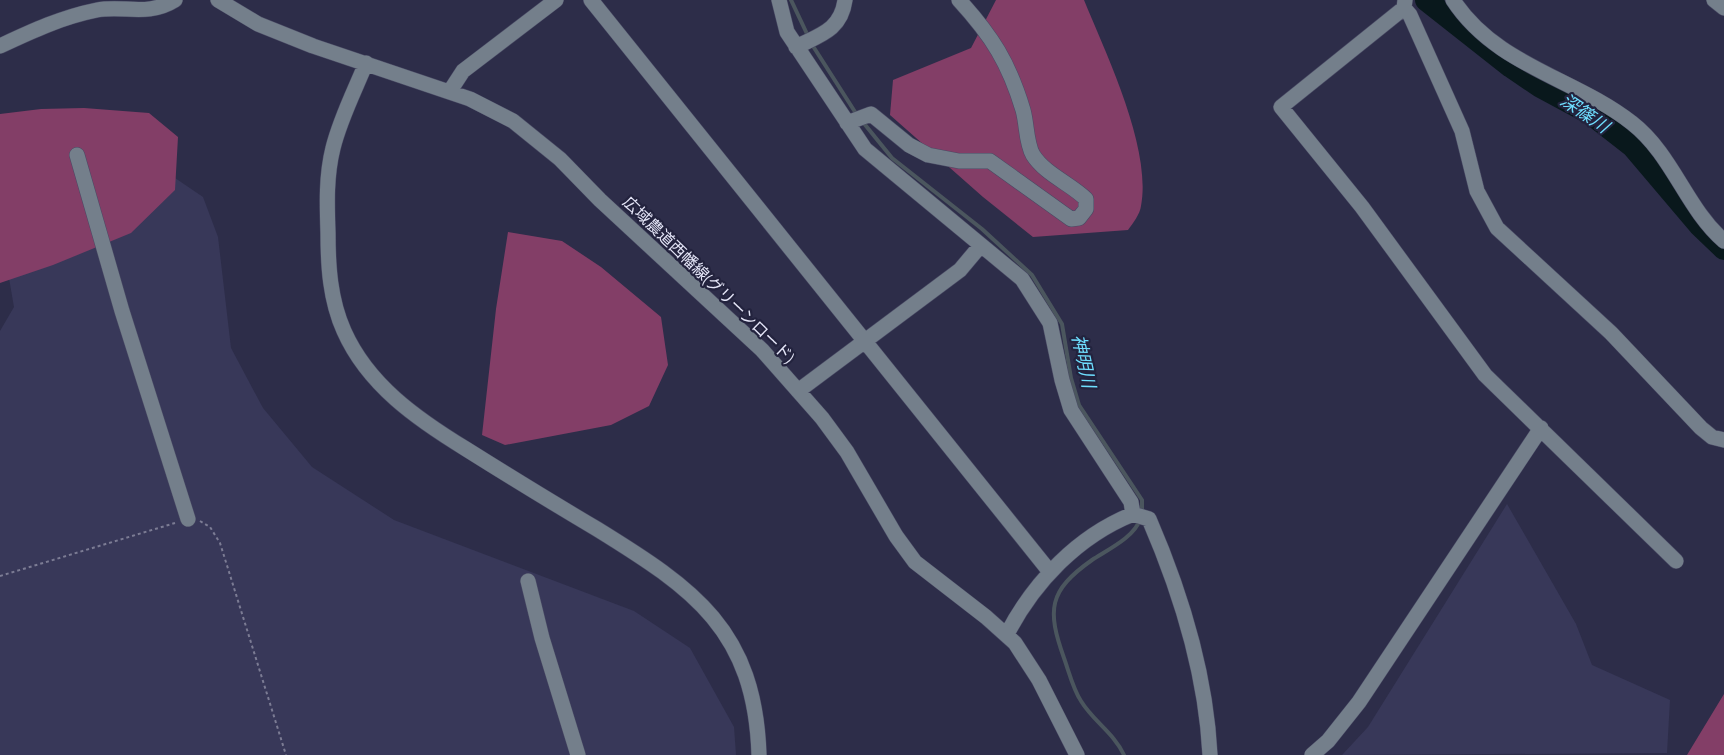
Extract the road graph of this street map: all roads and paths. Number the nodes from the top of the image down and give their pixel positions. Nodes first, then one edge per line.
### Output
1 (175, 0) edge
2 (218, 0) edge
3 (556, 0) edge
4 (591, 0) edge
5 (779, 0) edge
6 (845, 0) edge
7 (959, 0) edge
8 (1453, 0) edge
9 (1713, 0) edge
10 (1404, 4) edge
11 (1724, 8) edge
12 (804, 43) junction
13 (0, 46) edge
14 (366, 63) junction
15 (450, 91) junction
16 (854, 120) junction
17 (77, 155) dead end
18 (1724, 242) edge
19 (981, 245) junction
20 (863, 340) junction
21 (798, 390) junction
22 (1541, 428) junction
23 (1724, 440) edge
24 (1133, 514) junction
25 (188, 519) junction
26 (1676, 561) dead end
27 (1050, 572) junction
28 (0, 576) edge
29 (528, 580) dead end
30 (1007, 634) junction
31 (286, 755) edge
32 (578, 755) edge
33 (759, 755) edge
34 (1077, 755) edge
35 (1210, 755) edge
36 (1312, 755) edge

1 - 13 street
2 - 14 street, 広域農道西幡線(グリーンロード)
3 - 15 street
4 - 20 street
5 - 12 street
6 - 12 street
7 - 16 street
8 - 18 street
9 - 11 street
10 - 22 street
10 - 23 street
12 - 16 street
14 - 15 street, 広域農道西幡線(グリーンロード)
14 - 33 street
15 - 21 street, 広域農道西幡線(グリーンロード)
16 - 19 street
17 - 25 street
19 - 20 street
19 - 24 street
20 - 21 street
20 - 27 street
21 - 30 street, 広域農道西幡線(グリーンロード)
22 - 26 street
22 - 36 street
24 - 27 street
24 - 35 street
25 - 28 path
25 - 31 path
27 - 30 street
29 - 32 street
30 - 34 street, 広域農道西幡線(グリーンロード)

